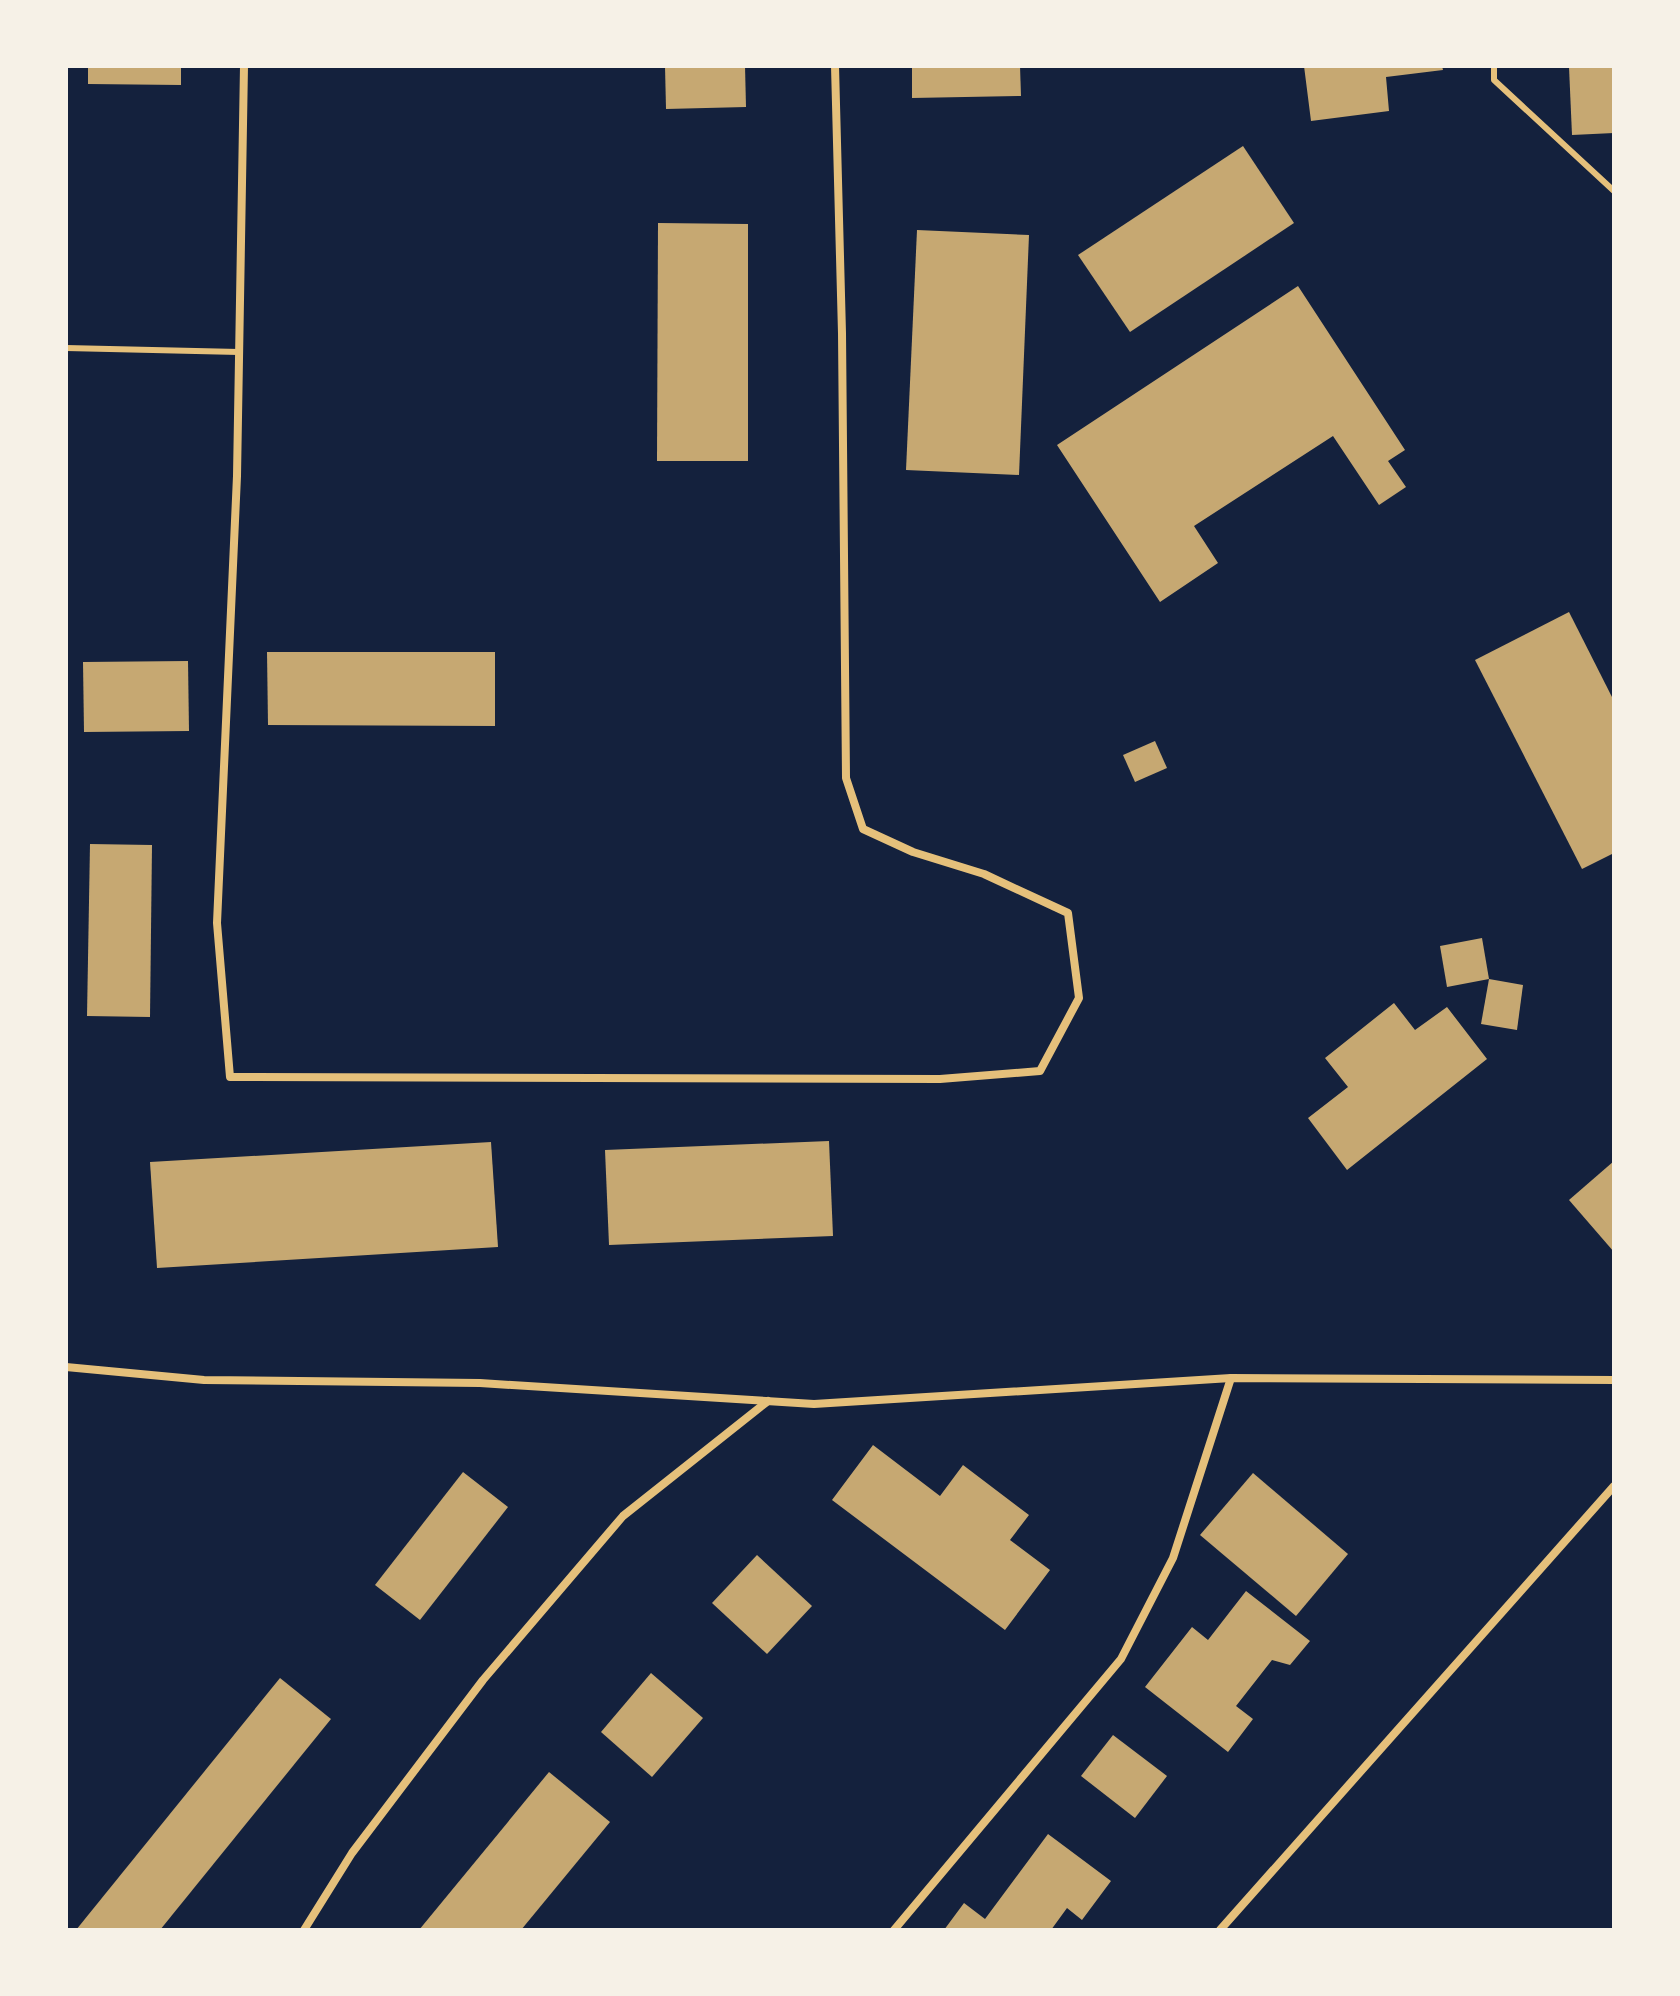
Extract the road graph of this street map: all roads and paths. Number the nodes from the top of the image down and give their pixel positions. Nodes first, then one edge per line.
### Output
1 (244, 66) edge
2 (835, 66) edge
3 (1494, 66) edge
4 (1614, 191) edge
5 (66, 348) edge
6 (239, 352) junction
7 (66, 1367) edge
8 (1231, 1378) junction
9 (1614, 1380) edge
10 (769, 1401) junction
11 (1614, 1486) edge
12 (304, 1930) edge
13 (894, 1930) edge
14 (1220, 1930) edge

1 - 6 street
2 - 6 street
3 - 4 lane
5 - 6 lane
7 - 10 street
8 - 9 street
8 - 10 street
8 - 13 street
10 - 12 street
11 - 14 street

